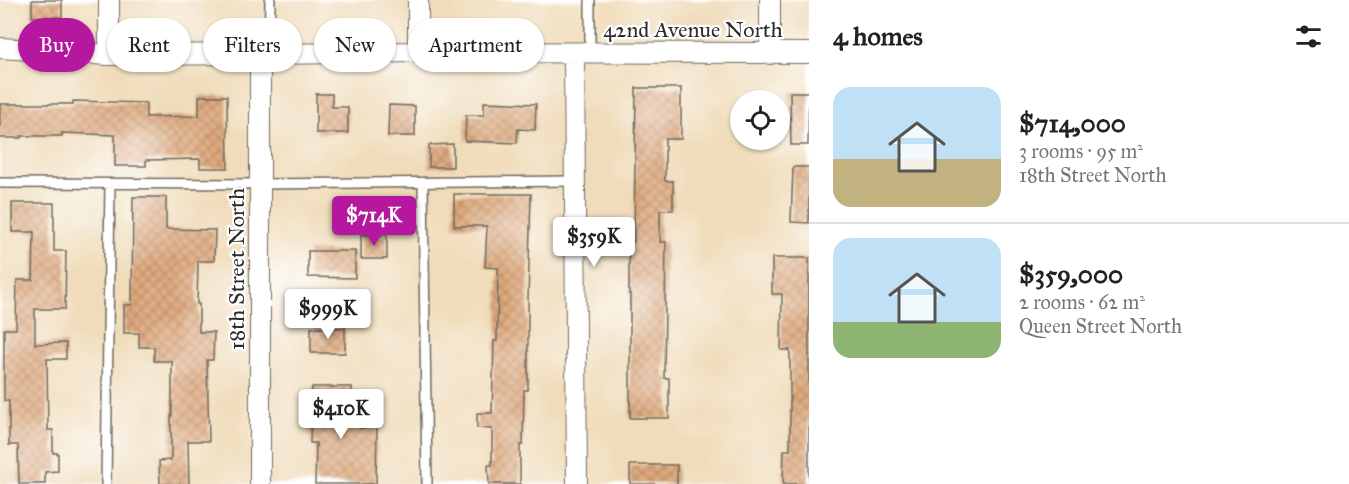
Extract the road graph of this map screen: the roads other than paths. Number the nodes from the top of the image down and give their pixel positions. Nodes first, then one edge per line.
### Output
1 (109, 0) edge
2 (270, 0) edge
3 (418, 0) edge
4 (590, 0) edge
5 (770, 0) edge
6 (109, 18) edge
7 (268, 18) edge
8 (418, 18) edge
9 (0, 48) edge
10 (408, 52) edge
11 (544, 52) edge
12 (582, 52) junction
13 (809, 53) edge
14 (302, 54) edge
15 (770, 54) junction
16 (107, 55) edge
17 (264, 72) edge
18 (575, 181) junction
19 (0, 183) edge
20 (423, 183) junction
21 (110, 184) junction
22 (260, 184) junction
23 (106, 484) edge
24 (260, 484) edge
25 (427, 484) edge
26 (577, 484) edge

1 - 6 street
2 - 7 lane
3 - 8 street
4 - 12 lane
5 - 15 street
9 - 16 street, 42nd Avenue North
10 - 14 street, 42nd Avenue North
11 - 12 street, 42nd Avenue North
12 - 15 street, 42nd Avenue North
12 - 18 street
13 - 15 street, 42nd Avenue North
17 - 22 street, 18th Street North
18 - 20 lane
18 - 26 street
19 - 21 lane
20 - 22 lane
20 - 25 lane
21 - 22 lane
21 - 23 lane
22 - 24 street, 18th Street North

